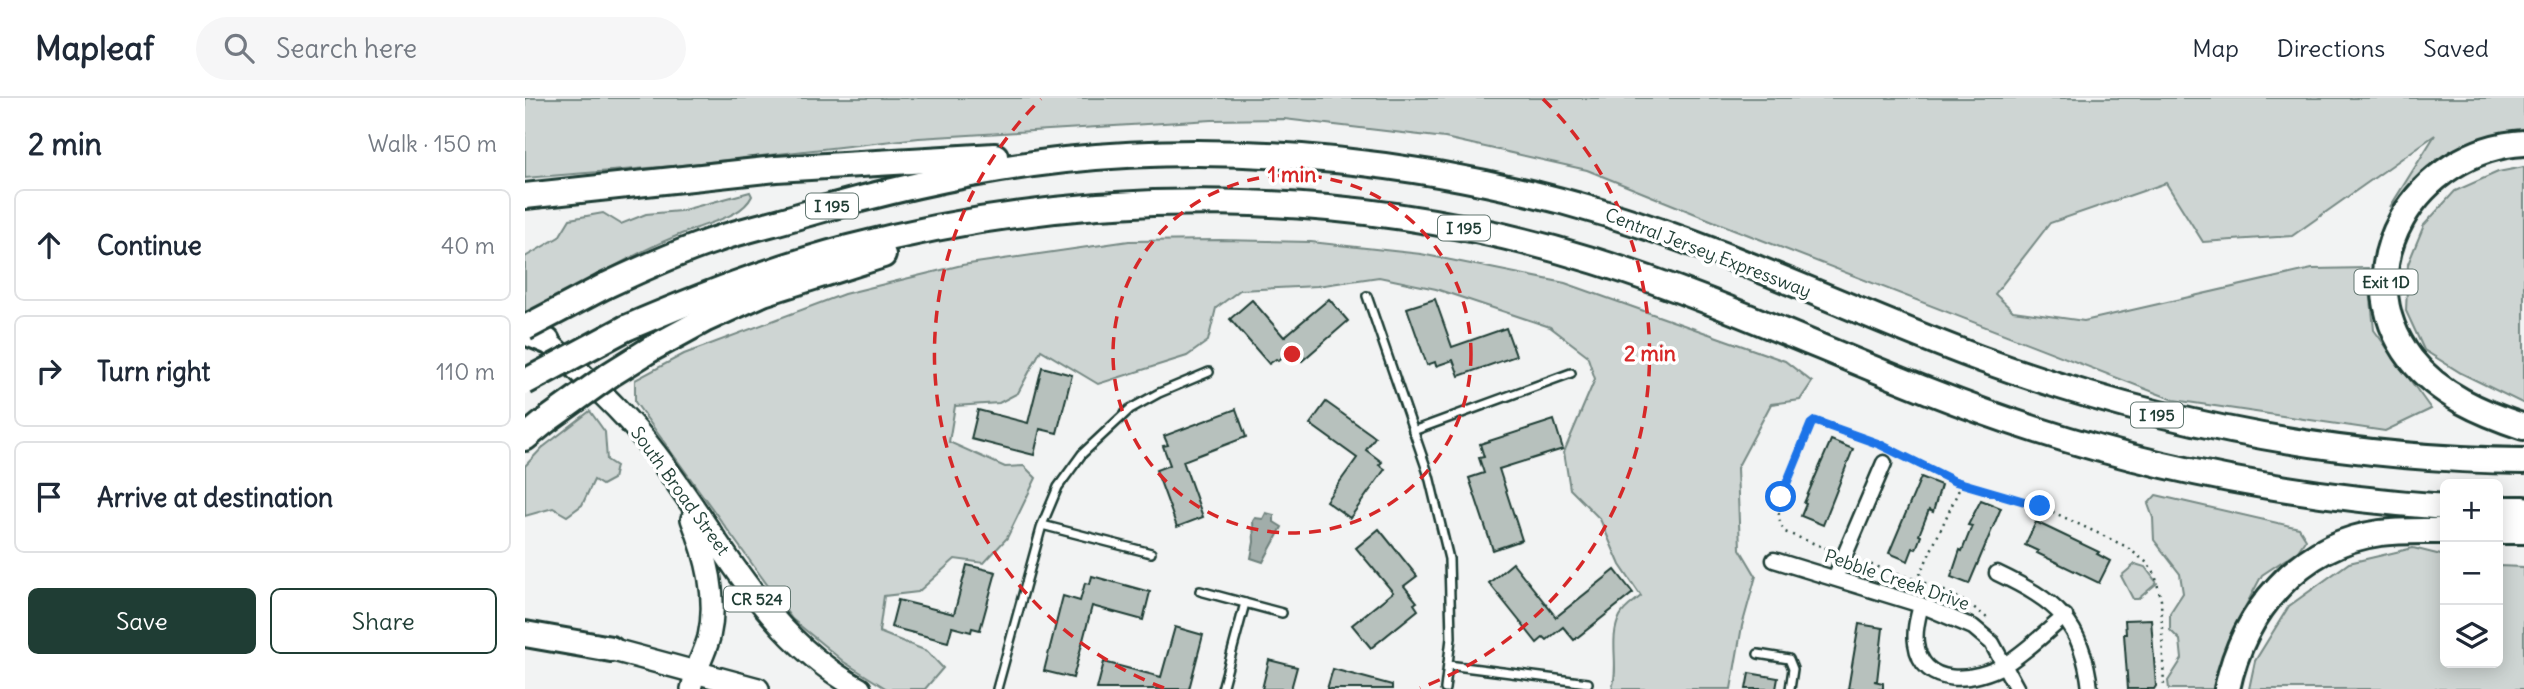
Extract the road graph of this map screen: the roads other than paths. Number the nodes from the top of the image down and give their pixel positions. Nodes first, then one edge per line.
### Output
1 (2524, 143) edge
2 (1069, 160) junction
3 (525, 196) edge
4 (1114, 204) junction
5 (1367, 296) dead end
6 (531, 332) edge
7 (1209, 372) dead end
8 (1571, 373) dead end
9 (525, 382) edge
10 (2524, 427) edge
11 (1413, 431) junction
12 (525, 438) edge
13 (2524, 461) edge
14 (1884, 463) dead end
15 (678, 485) junction
16 (2440, 507) edge
17 (2503, 509) edge
18 (2524, 509) edge
19 (1042, 524) junction
20 (2524, 530) edge
21 (2440, 531) edge
22 (2503, 531) edge
23 (1151, 553) dead end
24 (1774, 560) dead end
25 (1997, 573) dead end
26 (1835, 578) junction
27 (1200, 591) dead end
28 (1245, 603) junction
29 (1921, 605) junction
30 (1282, 613) dead end
31 (2065, 616) junction
32 (525, 626) edge
33 (525, 634) edge
34 (611, 649) junction
35 (1758, 654) dead end
36 (2005, 664) junction
37 (1448, 665) junction
38 (693, 681) edge
39 (1588, 682) dead end
40 (758, 689) edge
41 (860, 689) edge
42 (997, 689) edge
43 (1222, 689) edge
44 (1445, 689) edge
45 (1790, 689) edge
46 (2017, 689) edge
47 (2090, 689) edge
48 (2227, 689) edge

1 - 10 highway, Exit 1D
2 - 3 highway
2 - 6 highway, Central Jersey Expressway / I 195, bridge
2 - 13 highway, Central Jersey Expressway / I 195
4 - 9 highway, I 195, bridge
4 - 12 highway, bridge
4 - 16 highway, I 195
5 - 11 lane
6 - 15 main road, South Broad Street / CR 524
7 - 19 lane
8 - 11 lane
11 - 37 lane
14 - 26 street
15 - 38 main road
15 - 41 main road, South Broad Street / CR 524
17 - 18 highway
19 - 23 lane
19 - 42 lane
20 - 22 highway
21 - 48 highway
24 - 26 street, Pebble Creek Drive
25 - 31 street
26 - 29 street, Pebble Creek Drive
27 - 28 lane
28 - 30 lane
28 - 43 lane
29 - 36 street, Pebble Creek Drive
29 - 36 street
31 - 36 street
31 - 47 street
32 - 34 main road
33 - 34 highway
34 - 38 main road
35 - 45 lane
36 - 46 street, Pebble Creek Drive
37 - 39 lane
37 - 44 lane
38 - 40 main road

